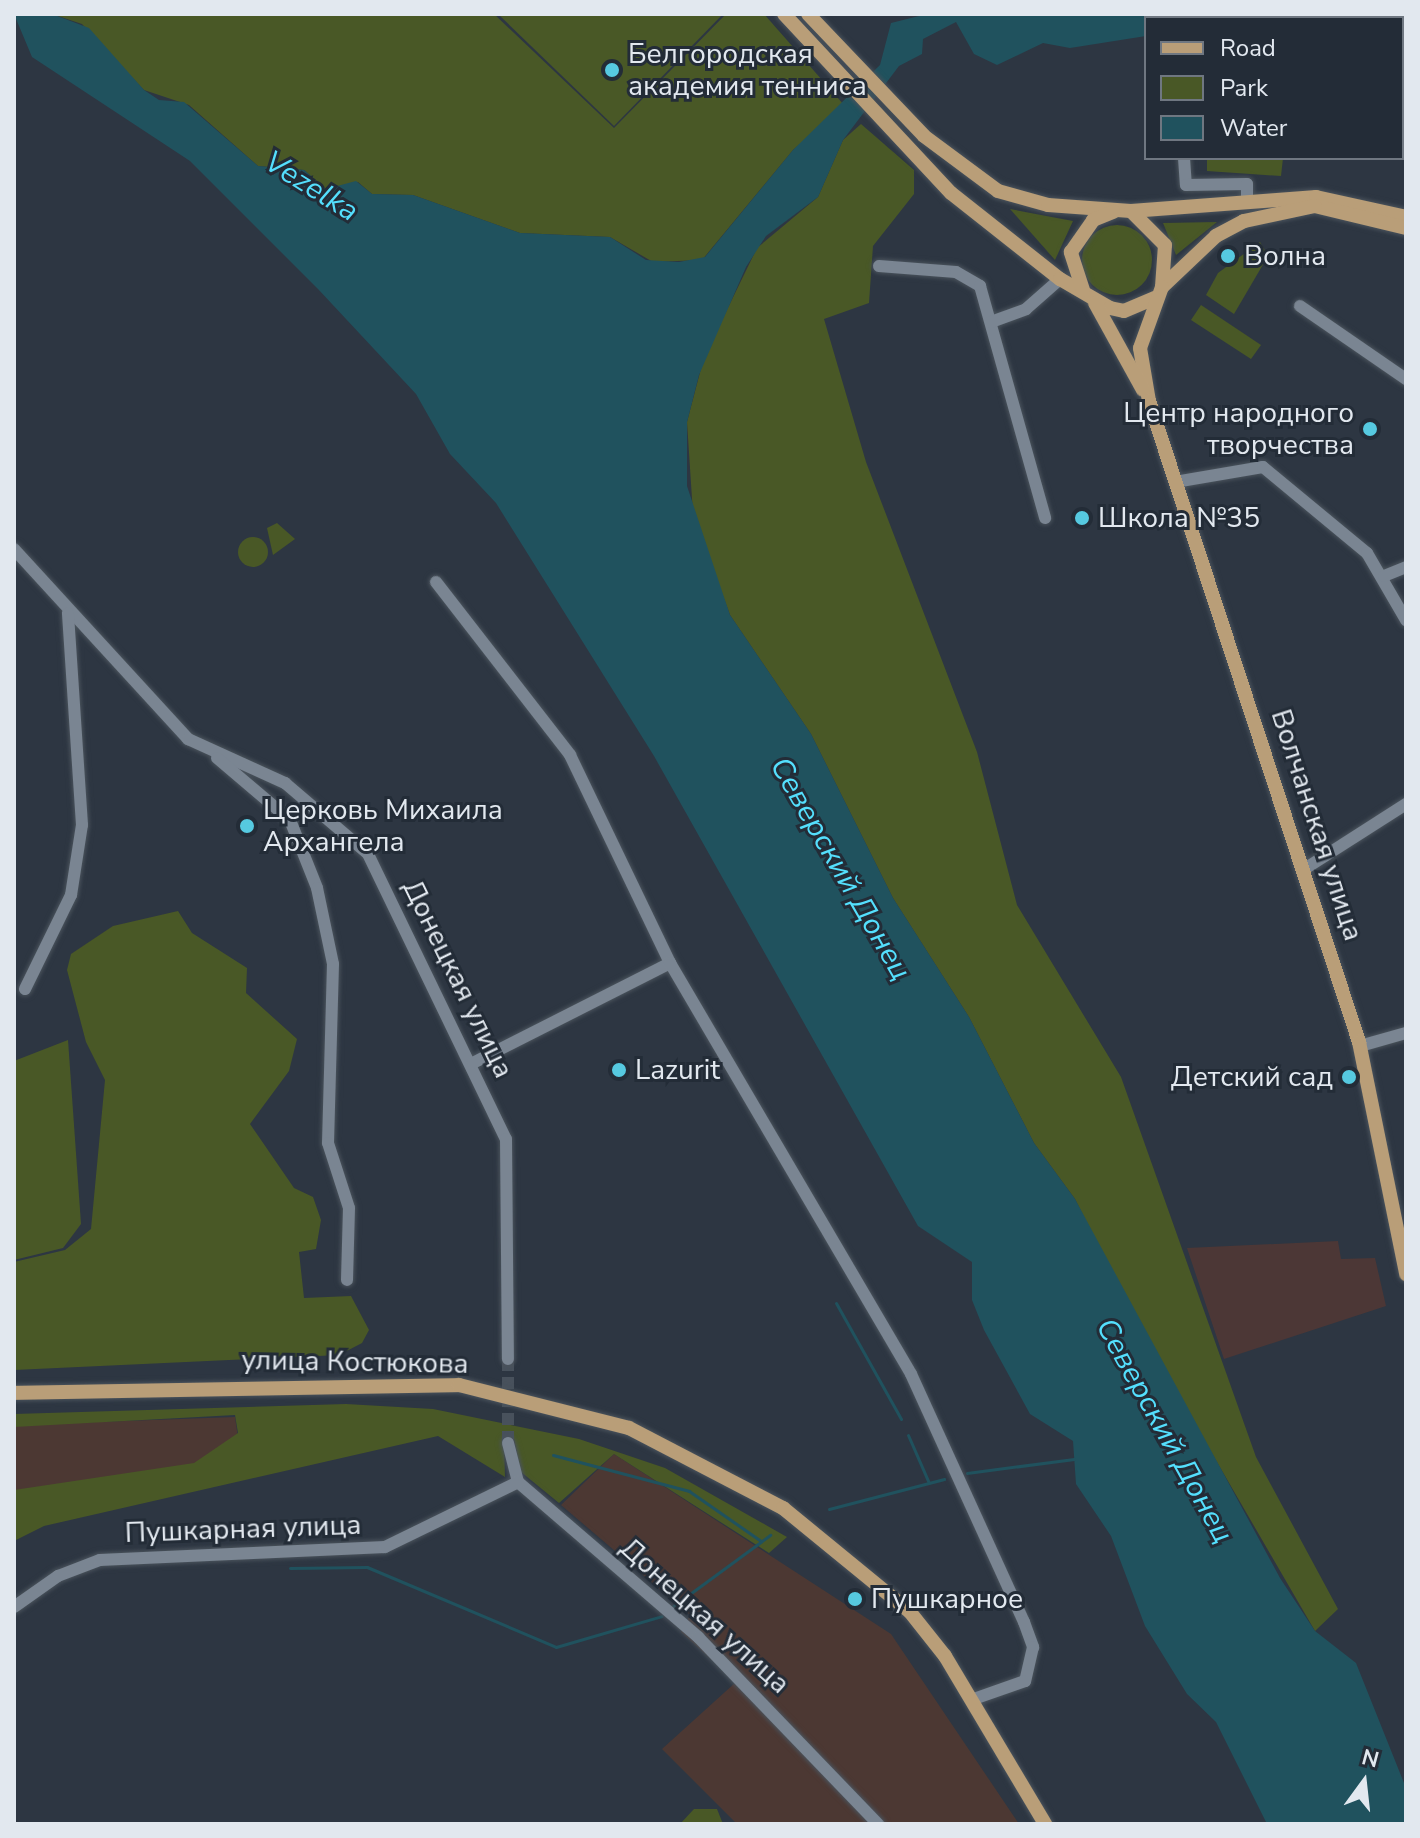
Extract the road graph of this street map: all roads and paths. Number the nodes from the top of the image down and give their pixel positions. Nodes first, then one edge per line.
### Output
1 (784, 14) edge
2 (810, 17) edge
3 (1184, 160) edge
4 (1247, 202) junction
5 (1124, 211) junction
6 (1406, 217) edge
7 (1406, 228) edge
8 (1071, 252) junction
9 (879, 266) dead end
10 (1060, 279) junction
11 (1159, 292) junction
12 (1092, 300) junction
13 (1300, 306) dead end
14 (991, 322) junction
15 (1406, 379) edge
16 (1149, 401) junction
17 (1175, 482) junction
18 (1045, 518) dead end
19 (14, 549) edge
20 (1406, 567) edge
21 (1384, 576) junction
22 (436, 582) dead end
23 (68, 610) junction
24 (1406, 620) edge
25 (214, 754) junction
26 (1406, 804) edge
27 (1306, 868) junction
28 (670, 963) junction
29 (25, 989) dead end
30 (1406, 1033) edge
31 (1360, 1046) junction
32 (473, 1063) junction
33 (1406, 1274) edge
34 (347, 1280) dead end
35 (508, 1359) tunnel mouth
36 (14, 1393) edge
37 (508, 1443) tunnel mouth
38 (518, 1482) junction
39 (14, 1607) edge
40 (971, 1700) junction
41 (878, 1824) edge
42 (1045, 1824) edge

1 - 10 main road
2 - 5 main road
3 - 4 street
4 - 5 main road
4 - 6 main road
5 - 8 main road
5 - 11 main road
7 - 11 main road
8 - 10 main road
8 - 12 main road
9 - 14 street
10 - 12 main road
10 - 14 street
11 - 12 main road
11 - 16 main road
12 - 16 main road
13 - 15 street
14 - 18 street
16 - 17 main road, Волчанская улица
17 - 21 street
17 - 27 main road, Волчанская улица
19 - 23 street, Донецкая улица
20 - 21 street
21 - 24 street
22 - 28 street
23 - 25 street, Донецкая улица
23 - 29 street
25 - 32 street, Донецкая улица
25 - 34 street
26 - 27 street
27 - 31 main road, Волчанская улица
28 - 32 street
28 - 40 street
30 - 31 street
31 - 33 main road, Волчанская улица
32 - 35 street, Донецкая улица
36 - 40 main road, улица Костюкова
37 - 38 street
38 - 39 street, Пушкарная улица
38 - 41 street, Донецкая улица
40 - 42 main road, улица Костюкова

